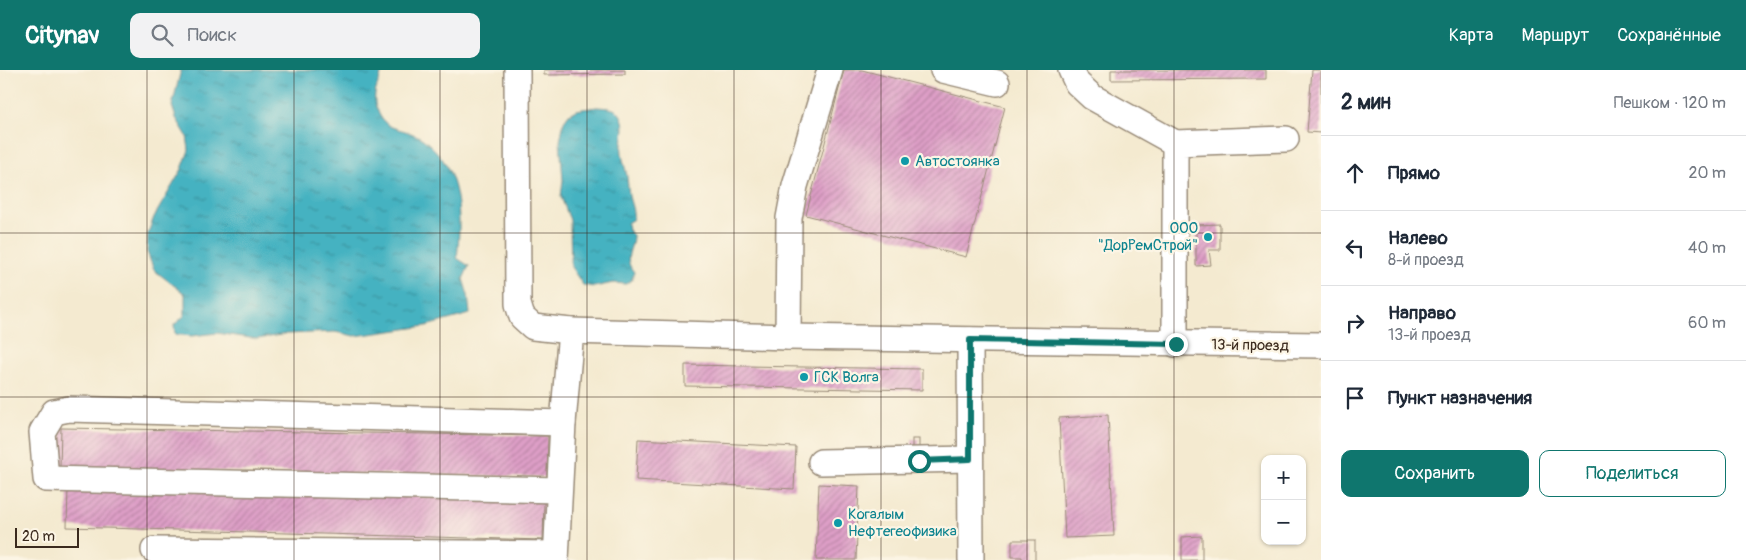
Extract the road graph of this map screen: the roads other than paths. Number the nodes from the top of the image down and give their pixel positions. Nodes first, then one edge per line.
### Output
1 (517, 70) edge
2 (830, 70) edge
3 (943, 70) edge
4 (1071, 70) edge
5 (998, 83) dead end
6 (1286, 139) dead end
7 (1175, 143) junction
8 (571, 331) junction
9 (788, 337) junction
10 (970, 340) junction
11 (1176, 344) junction
12 (1321, 345) edge
13 (563, 422) junction
14 (970, 459) junction
15 (821, 462) dead end
16 (559, 490) junction
17 (154, 550) dead end
18 (556, 557) edge
19 (971, 560) edge

1 - 8 street, 13-й проезд
2 - 9 street
3 - 5 street
4 - 7 street
6 - 7 street
7 - 11 street
8 - 9 street, 13-й проезд
8 - 13 street
9 - 10 street, 13-й проезд
10 - 11 street, 13-й проезд
10 - 14 street
11 - 12 street, 13-й проезд
13 - 16 street
13 - 16 street
14 - 15 street
14 - 19 street
16 - 18 street
17 - 18 street

